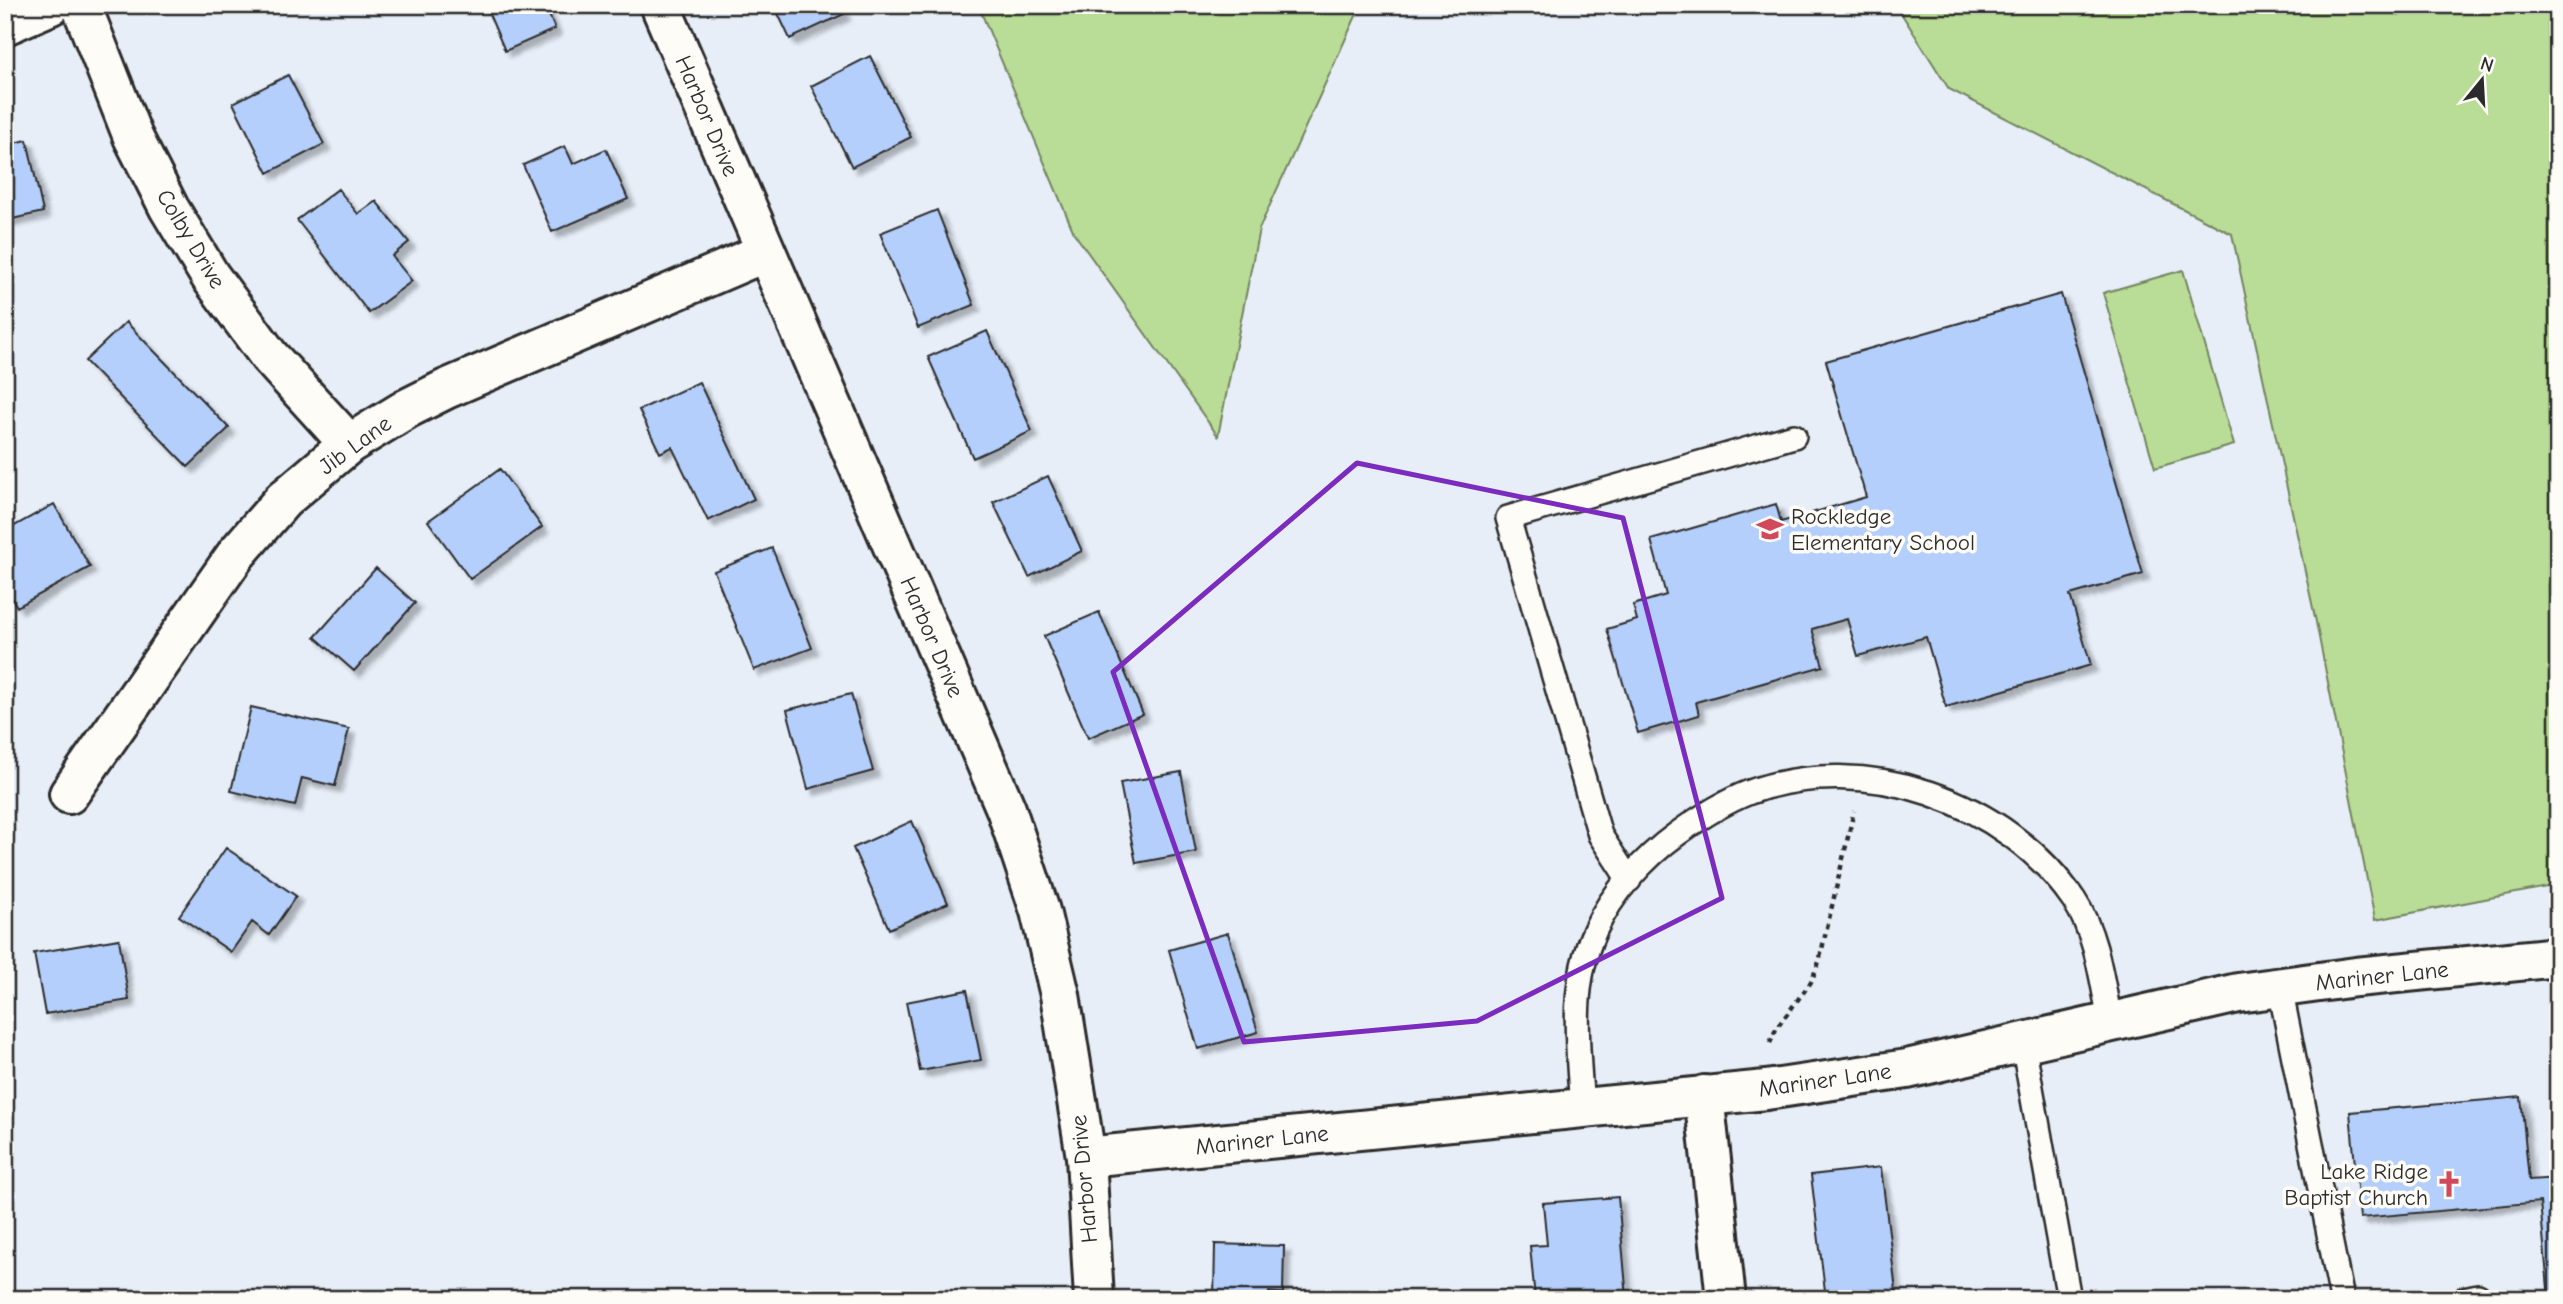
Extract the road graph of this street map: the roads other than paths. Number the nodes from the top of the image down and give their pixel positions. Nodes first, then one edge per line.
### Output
1 (51, 5) edge
2 (81, 5) edge
3 (660, 5) edge
4 (5, 25) edge
5 (766, 252) junction
6 (1794, 436) dead end
7 (349, 444) junction
8 (69, 794) dead end
9 (1629, 880) junction
10 (2558, 957) edge
11 (2280, 988) junction
12 (2110, 1021) junction
13 (2023, 1043) junction
14 (1704, 1095) junction
15 (1582, 1108) junction
16 (1086, 1157) junction
17 (1094, 1299) edge
18 (1726, 1299) edge
19 (2069, 1299) edge
20 (2342, 1299) edge
21 (2464, 1299) edge
22 (2478, 1299) edge

1 - 4 street
2 - 7 street, Colby Drive
3 - 5 street, Harbor Drive
5 - 7 street, Jib Lane
5 - 16 street, Harbor Drive
6 - 9 lane
7 - 8 street, Jib Lane
9 - 12 lane
9 - 15 lane
10 - 11 street, Mariner Lane
11 - 12 street, Mariner Lane
11 - 20 lane
12 - 13 street, Mariner Lane
13 - 14 street, Mariner Lane
13 - 19 lane
14 - 15 street, Mariner Lane
14 - 18 street
15 - 16 street, Mariner Lane
16 - 17 street, Harbor Drive
21 - 22 lane

